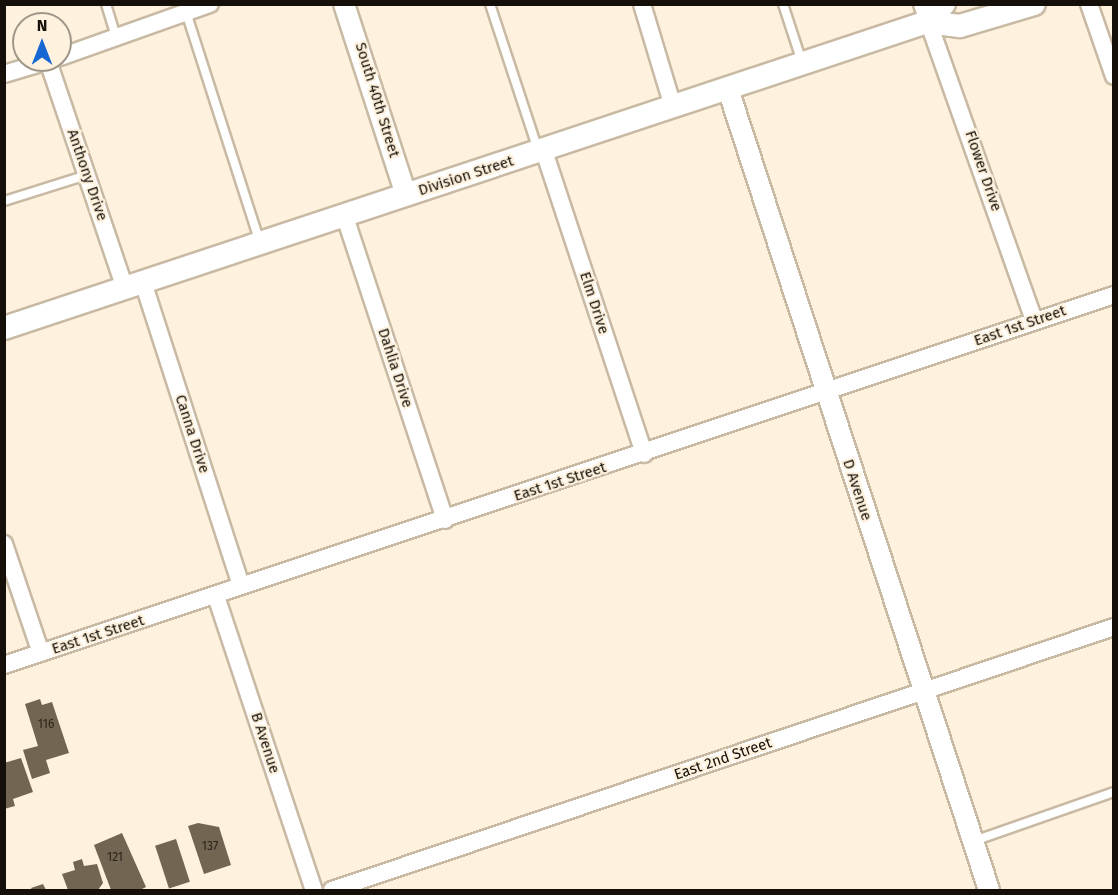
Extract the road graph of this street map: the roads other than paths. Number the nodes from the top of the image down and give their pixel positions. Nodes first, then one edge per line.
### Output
1 (106, 4) edge
2 (210, 4) edge
3 (345, 4) edge
4 (490, 4) edge
5 (642, 4) edge
6 (783, 4) edge
7 (944, 4) edge
8 (1034, 4) edge
9 (1089, 4) edge
10 (186, 12) junction
11 (925, 13) edge
12 (117, 37) junction
13 (72, 52) edge
14 (803, 65) junction
15 (57, 72) edge
16 (1113, 75) edge
17 (728, 89) junction
18 (674, 107) junction
19 (542, 152) junction
20 (87, 175) junction
21 (406, 195) junction
22 (4, 201) edge
23 (345, 217) junction
24 (261, 243) junction
25 (134, 285) junction
26 (1113, 295) edge
27 (1034, 321) junction
28 (4, 328) edge
29 (825, 392) junction
30 (644, 454) junction
31 (445, 520) junction
32 (4, 544) edge
33 (241, 586) junction
34 (216, 596) junction
35 (1113, 627) edge
36 (41, 654) junction
37 (4, 665) edge
38 (923, 691) junction
39 (1113, 792) edge
40 (974, 841) junction
41 (314, 891) edge
42 (332, 891) edge
43 (989, 891) edge

1 - 12 lane
2 - 10 street
3 - 21 street, South 40th Street
4 - 19 lane
5 - 18 street
6 - 14 lane
7 - 11 main road, Division Street
8 - 11 main road, Division Street
9 - 16 street
10 - 12 street
10 - 24 lane
11 - 14 main road, Division Street
11 - 27 street, Flower Drive
12 - 13 street
14 - 17 main road, Division Street
15 - 20 street, Anthony Drive
17 - 18 main road, Division Street
17 - 29 street, D Avenue
18 - 19 main road, Division Street
19 - 21 main road, Division Street
19 - 30 street, Elm Drive
20 - 22 lane
20 - 25 street, Anthony Drive
21 - 23 main road, Division Street
23 - 24 main road, Division Street
23 - 31 street, Dahlia Drive
24 - 25 main road, Division Street
25 - 28 main road, Division Street
25 - 33 street, Canna Drive
26 - 27 street, East 1st Street
27 - 29 street, East 1st Street
29 - 30 street, East 1st Street
29 - 38 street, D Avenue
30 - 31 street, East 1st Street
31 - 33 street, East 1st Street
32 - 36 street
33 - 34 street, East 1st Street
34 - 36 street, East 1st Street
34 - 41 street, B Avenue
35 - 38 street, East 2nd Street
36 - 37 street, East 1st Street
38 - 40 street, D Avenue
38 - 42 street, East 2nd Street
39 - 40 lane
40 - 43 street, D Avenue

